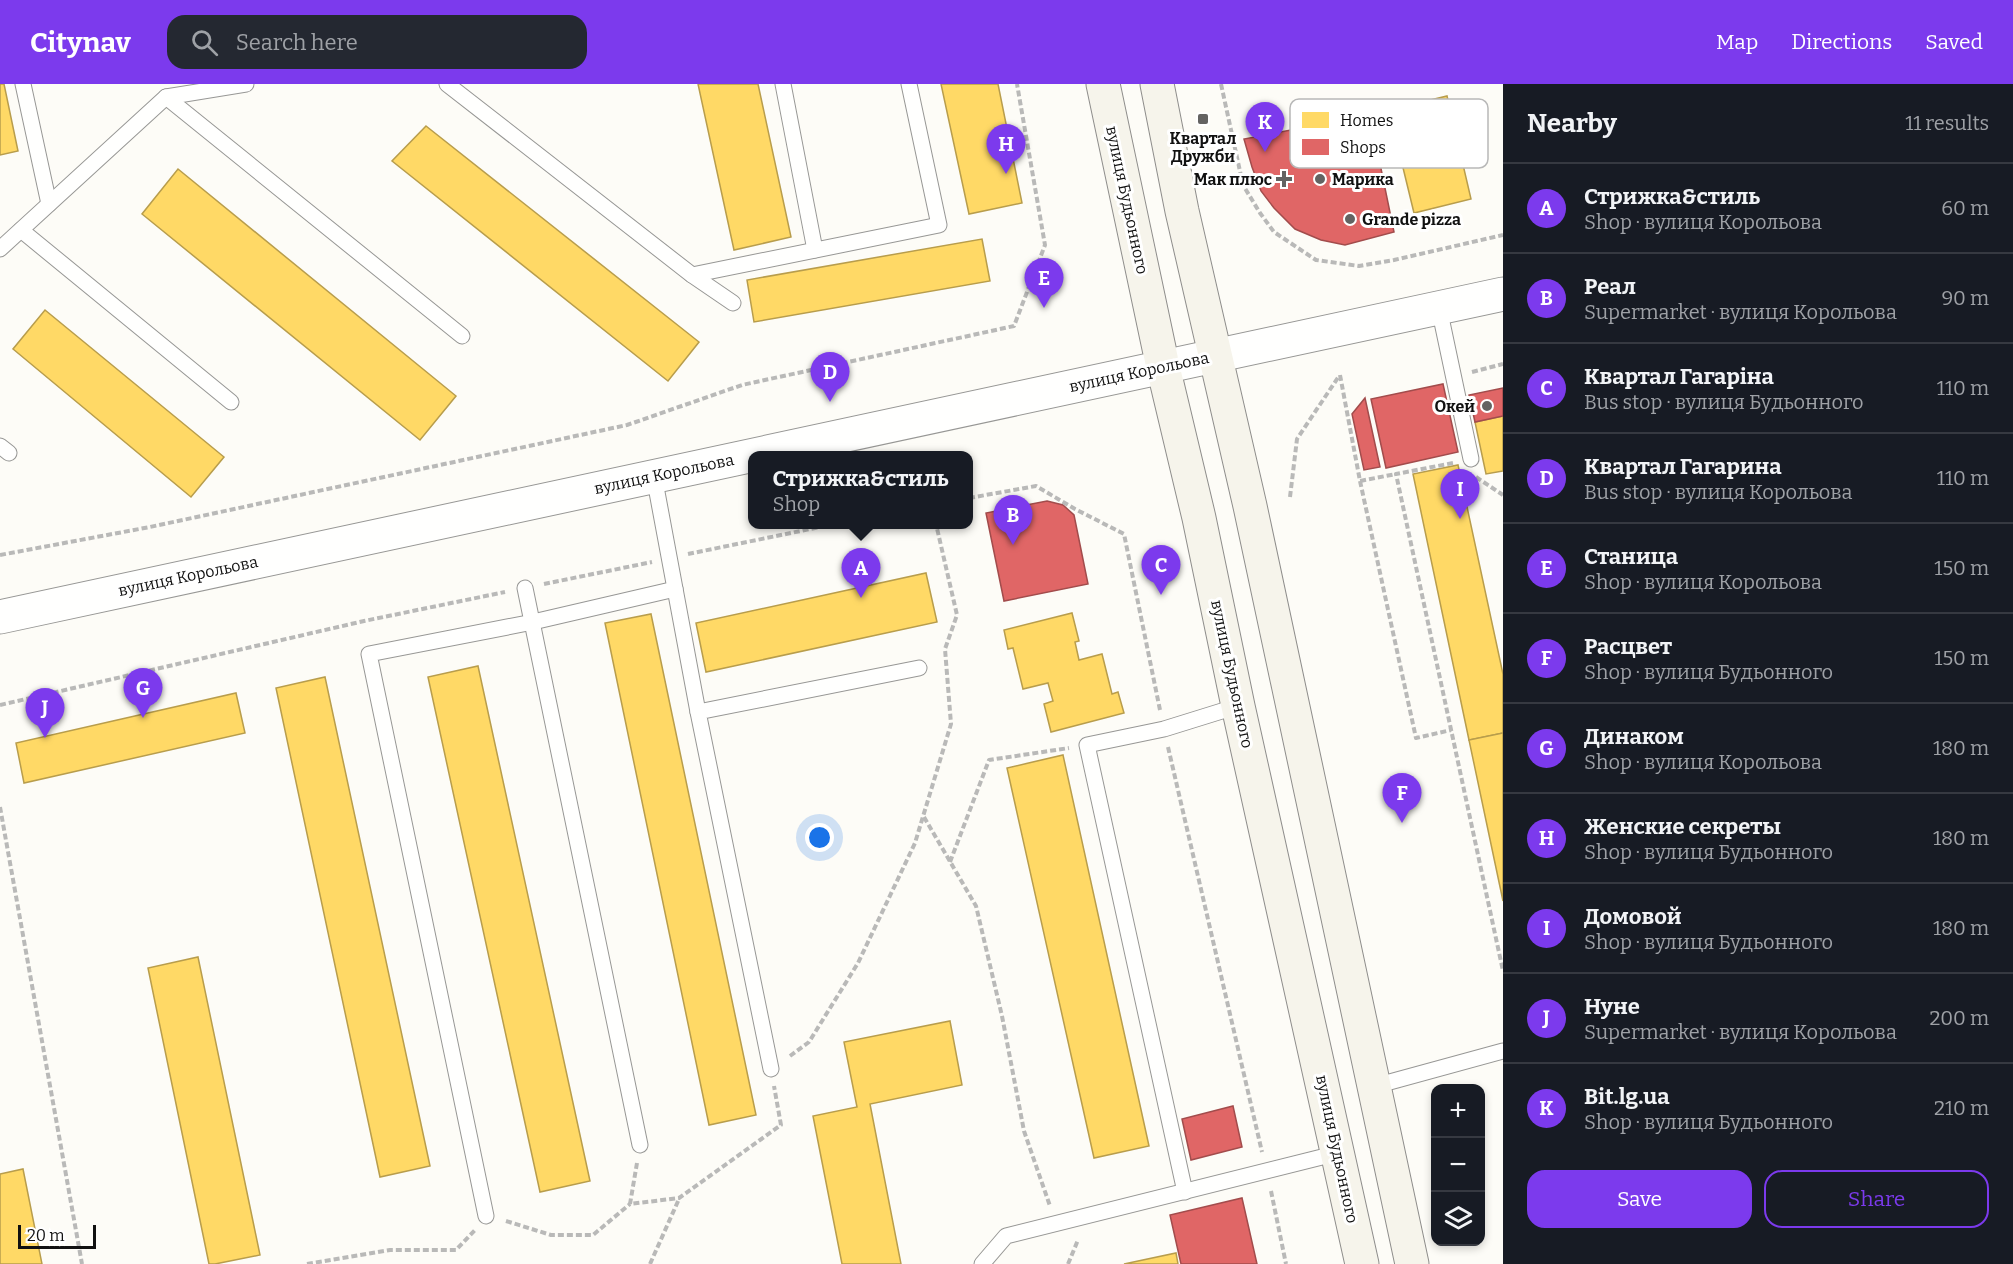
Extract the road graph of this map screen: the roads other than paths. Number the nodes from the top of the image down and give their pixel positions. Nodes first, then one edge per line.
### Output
1 (23, 84) edge
2 (246, 84) edge
3 (447, 84) edge
4 (783, 84) edge
5 (909, 84) edge
6 (1103, 84) edge
7 (1157, 84) edge
8 (166, 97) junction
9 (49, 204) junction
10 (21, 230) junction
11 (0, 249) edge
12 (815, 250) junction
13 (692, 275) junction
14 (1503, 294) edge
15 (733, 303) dead end
16 (1439, 308) junction
17 (462, 336) dead end
18 (1215, 356) junction
19 (1163, 367) junction
20 (231, 402) dead end
21 (771, 451) edge
22 (748, 456) edge
23 (1471, 459) road end
24 (654, 476) junction
25 (525, 588) road end
26 (675, 589) junction
27 (0, 617) edge
28 (532, 622) junction
29 (920, 668) dead end
30 (1238, 706) junction
31 (698, 712) junction
32 (1503, 1051) edge
33 (771, 1069) road end
34 (1375, 1086) junction
35 (640, 1145) road end
36 (1338, 1153) junction
37 (1185, 1192) junction
38 (486, 1216) road end
39 (982, 1264) edge
40 (1362, 1264) edge
41 (1412, 1264) edge

1 - 9 lane
2 - 8 lane
3 - 13 lane
4 - 12 lane
5 - 12 lane
6 - 19 main road, вулиця Будьонного
7 - 18 main road
8 - 9 lane
8 - 17 lane
9 - 10 lane
10 - 11 lane
10 - 20 lane
12 - 13 lane
13 - 15 lane
14 - 16 street, вулиця Корольова
16 - 18 street, вулиця Корольова
16 - 23 lane
18 - 19 street, вулиця Корольова
18 - 34 main road
19 - 21 street, вулиця Корольова
19 - 30 main road, вулиця Будьонного
22 - 24 street, вулиця Корольова
24 - 26 lane
24 - 27 street, вулиця Корольова
25 - 28 lane
26 - 28 lane
26 - 31 lane
28 - 35 lane
28 - 38 lane
29 - 31 lane
30 - 36 main road, вулиця Будьонного
30 - 37 lane
31 - 33 lane
32 - 34 lane
34 - 41 main road
36 - 37 lane
36 - 40 main road, вулиця Будьонного
37 - 39 lane

